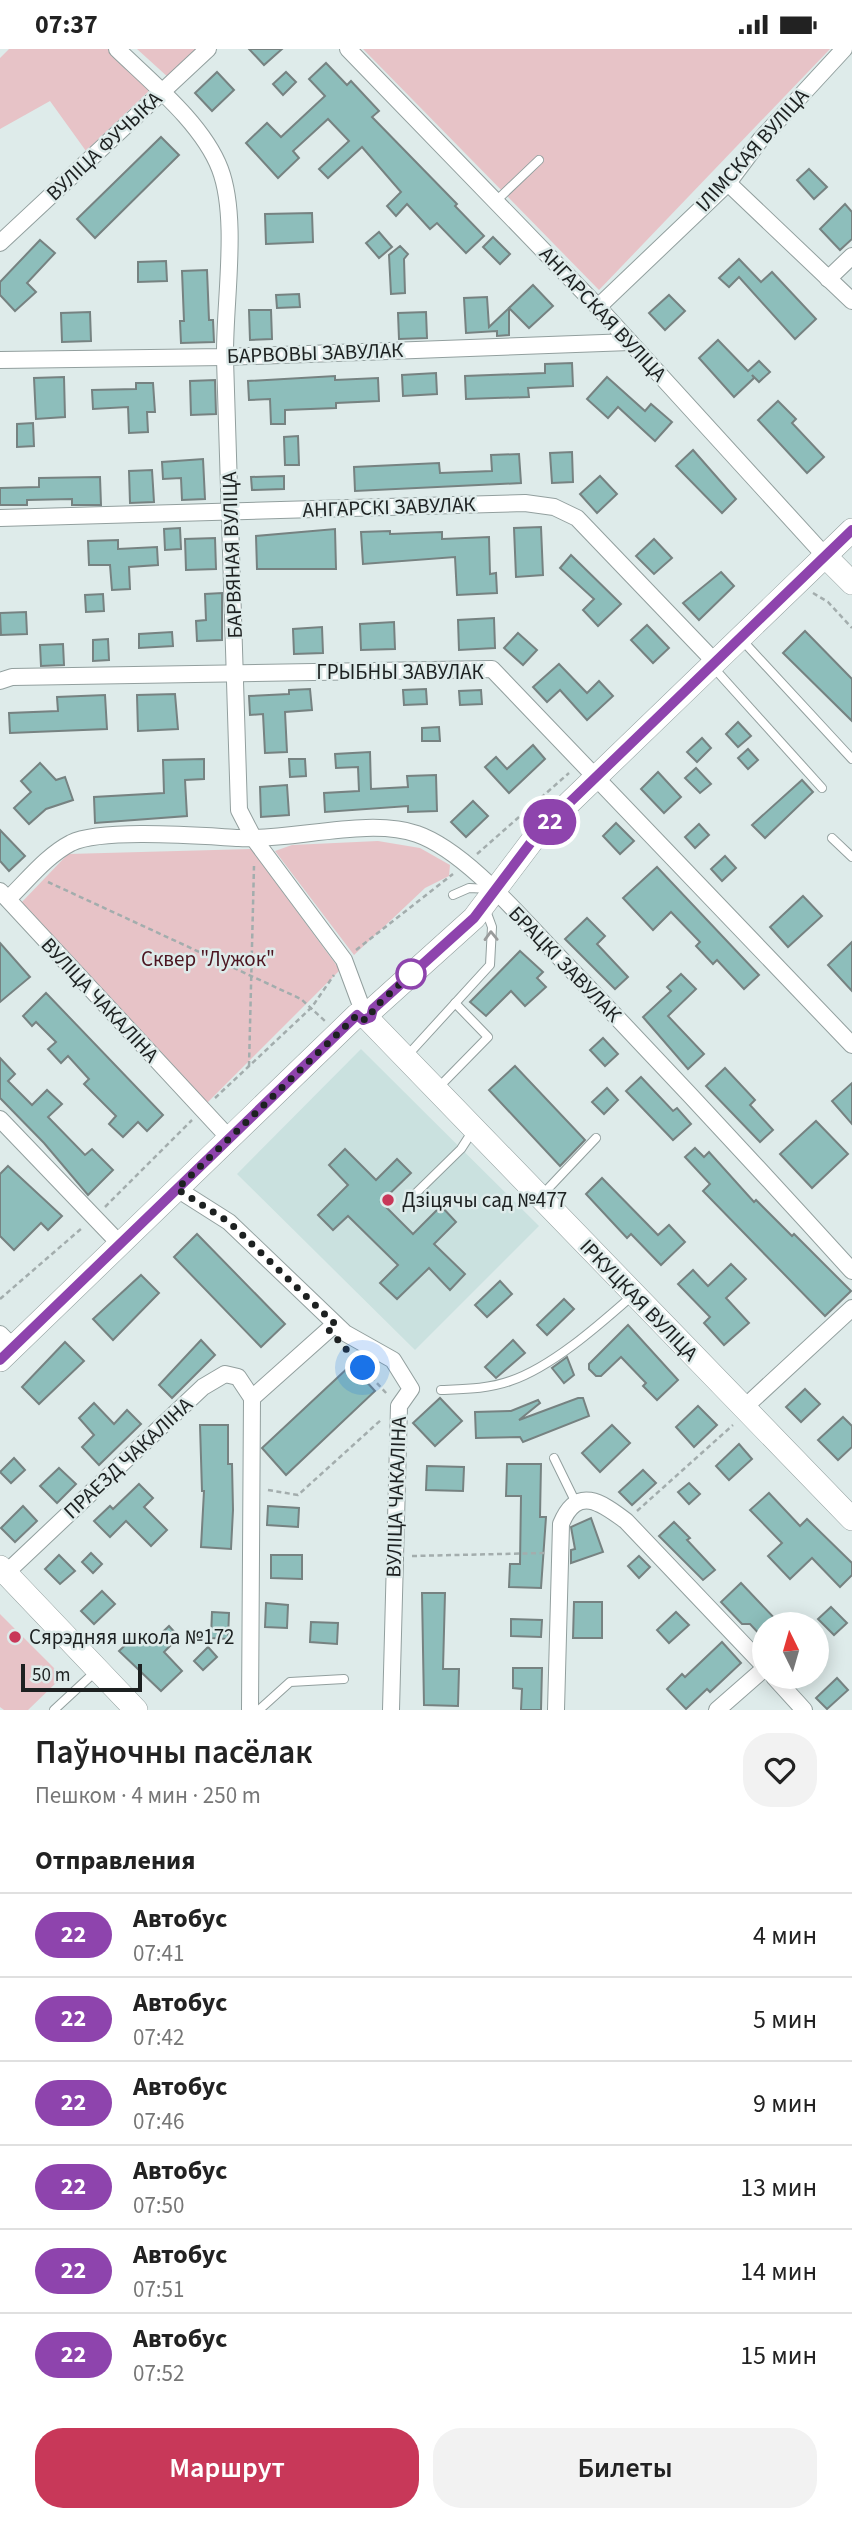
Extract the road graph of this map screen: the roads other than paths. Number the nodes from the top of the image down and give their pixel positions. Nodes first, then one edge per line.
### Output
1 (117, 49) edge
2 (208, 49) edge
3 (348, 49) edge
4 (844, 49) edge
5 (162, 91) junction
6 (539, 160) dead end
7 (728, 183) junction
8 (496, 201) junction
9 (0, 243) edge
10 (852, 256) edge
11 (828, 279) junction
12 (852, 301) edge
13 (598, 307) junction
14 (630, 342) junction
15 (225, 356) junction
16 (0, 360) edge
17 (232, 512) junction
18 (0, 518) edge
19 (852, 530) edge
20 (826, 557) junction
21 (852, 583) edge
22 (740, 637) junction
23 (712, 663) junction
24 (236, 673) junction
25 (0, 681) edge
26 (852, 759) edge
27 (590, 769) junction
28 (822, 788) dead end
29 (832, 838) dead end
30 (254, 839) junction
31 (852, 857) edge
32 (4, 895) edge
33 (453, 895) dead end
34 (489, 897) junction
35 (455, 1003) junction
36 (365, 1012) junction
37 (852, 1045) edge
38 (405, 1057) junction
39 (437, 1089) junction
40 (0, 1119) edge
41 (475, 1127) junction
42 (596, 1138) dead end
43 (230, 1139) junction
44 (177, 1189) junction
45 (413, 1196) dead end
46 (541, 1196) junction
47 (119, 1243) junction
48 (852, 1271) edge
49 (633, 1294) junction
50 (852, 1308) edge
51 (331, 1327) junction
52 (4, 1347) edge
53 (441, 1390) dead end
54 (252, 1398) junction
55 (737, 1412) junction
56 (554, 1458) dead end
57 (576, 1503) junction
58 (852, 1519) edge
59 (3, 1570) edge
60 (752, 1653) edge
61 (97, 1670) junction
62 (344, 1679) dead end
63 (752, 1679) edge
64 (785, 1689) edge
65 (54, 1710) edge
66 (136, 1710) edge
67 (250, 1710) edge
68 (259, 1710) edge
69 (391, 1710) edge
70 (556, 1710) edge
71 (717, 1710) edge
72 (804, 1710) edge

1 - 5 street, БАРВЯНАЯ ВУЛІЦА
2 - 5 street, ВУЛІЦА ФУЧЫКА
3 - 8 street, АНГАРСКАЯ ВУЛІЦА
4 - 7 street, ІЛІМСКАЯ ВУЛІЦА
5 - 9 street, ВУЛІЦА ФУЧЫКА
5 - 15 street, БАРВЯНАЯ ВУЛІЦА
6 - 8 lane
7 - 11 street
7 - 13 street, ІЛІМСКАЯ ВУЛІЦА
8 - 13 street, АНГАРСКАЯ ВУЛІЦА
10 - 11 street
11 - 12 street
13 - 14 street, АНГАРСКАЯ ВУЛІЦА
14 - 15 street, БАРВОВЫ ЗАВУЛАК
14 - 20 street, АНГАРСКАЯ ВУЛІЦА
15 - 16 street, БАРВОВЫ ЗАВУЛАК
15 - 17 street, БАРВЯНАЯ ВУЛІЦА
17 - 18 street, АНГАРСКІ ЗАВУЛАК
17 - 23 street, АНГАРСКІ ЗАВУЛАК
17 - 24 street, БАРВЯНАЯ ВУЛІЦА
19 - 20 street
20 - 21 street, АНГАРСКАЯ ВУЛІЦА
20 - 22 street
22 - 23 street
22 - 26 lane
23 - 27 street
23 - 28 lane
24 - 25 street, ГРЫБНЫ ЗАВУЛАК
24 - 27 street, ГРЫБНЫ ЗАВУЛАК
24 - 30 street, БАРВЯНАЯ ВУЛІЦА
27 - 34 street
27 - 37 street, ГРЫБНЫ ЗАВУЛАК
29 - 31 lane
30 - 32 street, БРАЦКІ ЗАВУЛАК
30 - 34 street, БРАЦКІ ЗАВУЛАК
30 - 36 street, БАРВЯНАЯ ВУЛІЦА
32 - 43 street, ВУЛІЦА ЧАКАЛІНА
33 - 34 lane
35 -> 34 lane
34 - 36 street
34 - 48 street, БРАЦКІ ЗАВУЛАК
35 - 38 lane
35 - 39 lane
36 - 38 street, ІРКУЦКАЯ ВУЛІЦА
36 - 43 street
38 - 39 street, ІРКУЦКАЯ ВУЛІЦА
39 - 41 street, ІРКУЦКАЯ ВУЛІЦА
40 - 47 street
41 - 45 lane
41 - 46 street, ІРКУЦКАЯ ВУЛІЦА
42 - 46 lane
43 - 44 street
44 - 47 street
44 - 51 street, ВУЛІЦА ЧАКАЛІНА
46 - 49 street, ІРКУЦКАЯ ВУЛІЦА
47 - 52 street
49 - 53 lane
49 - 55 street, ІРКУЦКАЯ ВУЛІЦА
50 - 55 street
51 - 54 street
51 - 69 street, ВУЛІЦА ЧАКАЛІНА
54 - 59 street, ПРАЕЗД ЧАКАЛІНА
54 - 67 street
55 - 58 street, ІРКУЦКАЯ ВУЛІЦА
56 - 57 lane
57 - 60 street
57 - 70 street
59 - 61 street
61 - 65 lane
61 - 66 street
62 - 68 lane
63 - 71 street
64 - 72 street

